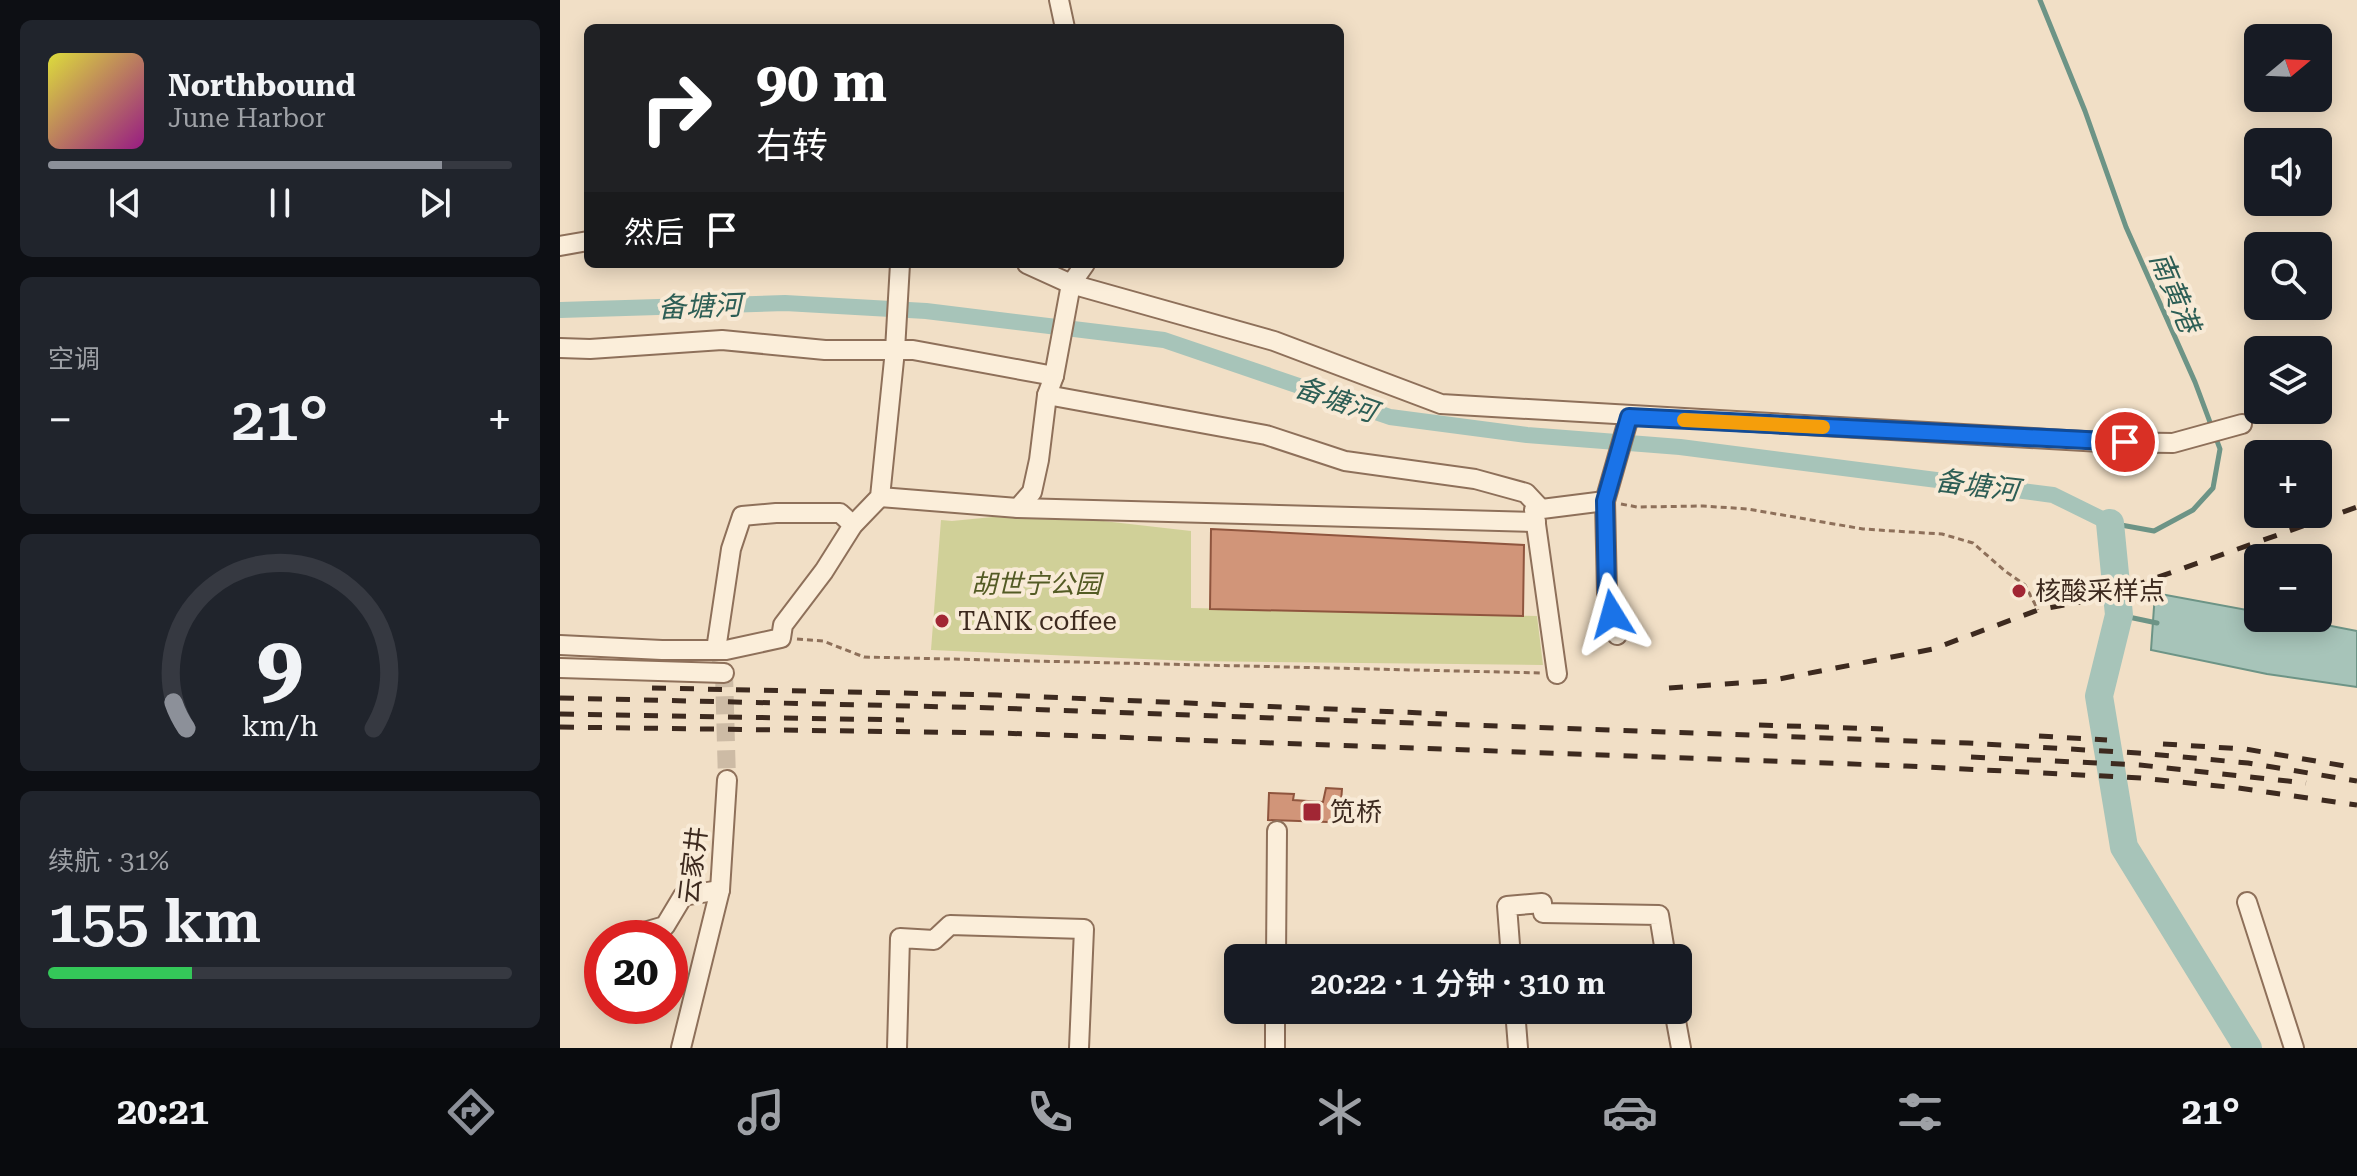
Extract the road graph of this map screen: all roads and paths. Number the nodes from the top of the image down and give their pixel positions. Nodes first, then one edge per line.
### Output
1 (1059, 0) edge
2 (1064, 24) edge
3 (584, 242) edge
4 (560, 246) edge
5 (900, 268) edge
6 (1034, 268) edge
7 (1083, 268) edge
8 (1071, 288) junction
9 (560, 348) edge
10 (895, 350) junction
11 (1054, 376) junction
12 (1047, 395) junction
13 (1627, 424) junction
14 (2242, 424) dead end
15 (1607, 494) junction
16 (880, 497) junction
17 (1018, 508) junction
18 (1538, 515) junction
19 (853, 525) junction
20 (2038, 610) dead end
21 (1617, 635) dead end
22 (781, 638) junction
23 (717, 643) tunnel mouth
24 (560, 645) edge
25 (560, 668) edge
26 (724, 673) dead end
27 (1557, 674) joint
28 (727, 780) tunnel mouth
29 (1277, 831) dead end
30 (720, 890) junction
31 (2247, 902) dead end
32 (669, 920) edge
33 (1276, 944) edge
34 (1510, 944) edge
35 (1664, 944) edge
36 (1275, 1024) edge
37 (1516, 1024) edge
38 (1677, 1024) edge
39 (681, 1048) edge
40 (897, 1048) edge
41 (1079, 1048) edge
42 (1275, 1048) edge
43 (1518, 1048) edge
44 (1681, 1048) edge
45 (2294, 1048) edge

1 - 2 street
3 - 4 street
5 - 10 street
6 - 8 street
7 - 8 street
8 - 11 street
8 - 13 street
9 - 10 street
10 - 11 street
10 - 16 street
11 - 12 street
12 - 17 street
12 - 18 street
13 - 14 street
13 - 15 street
15 - 18 street
15 - 20 path
15 - 21 street
16 - 17 street
16 - 19 street
17 - 18 street
18 - 27 street
19 - 22 street
19 - 23 street
22 - 24 street
22 - 27 path
25 - 26 street
28 - 30 street, 云家井
29 - 33 street
30 - 32 street
30 - 39 street, 云家井
31 - 45 street
34 - 35 street
36 - 42 street
37 - 43 street
38 - 44 street
40 - 41 street

